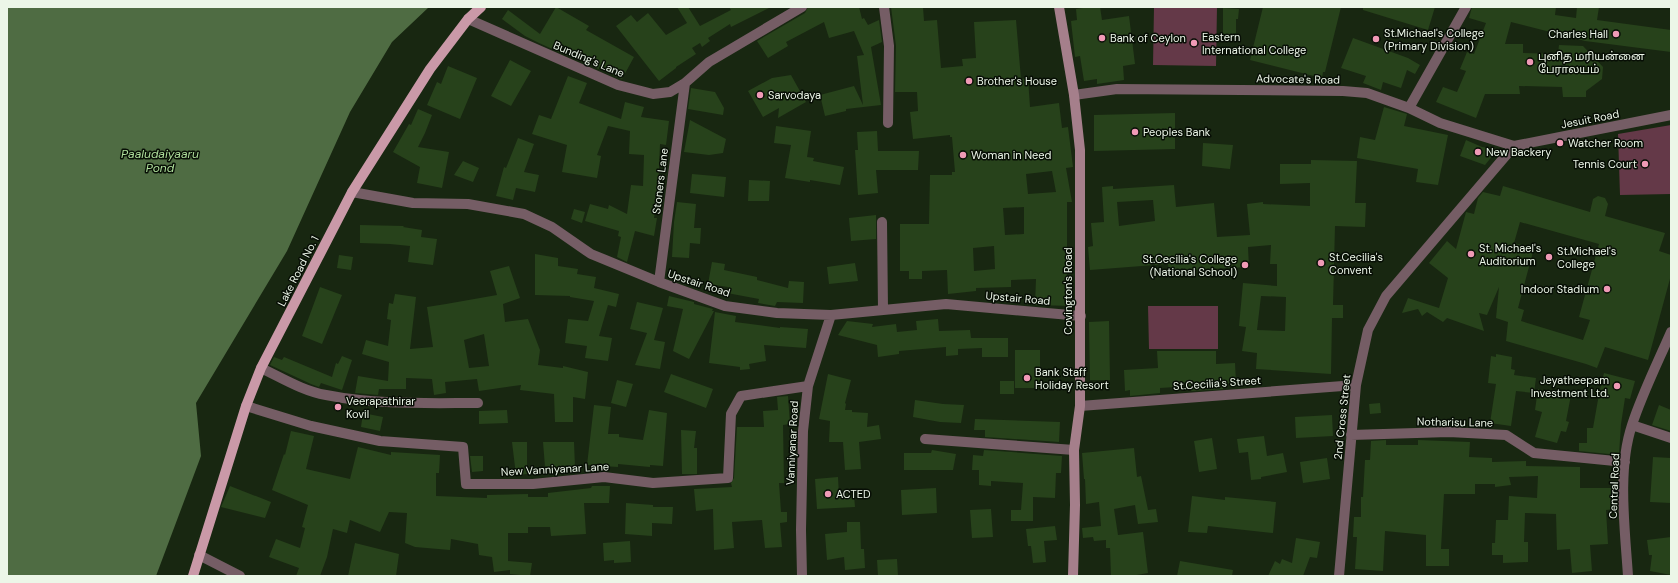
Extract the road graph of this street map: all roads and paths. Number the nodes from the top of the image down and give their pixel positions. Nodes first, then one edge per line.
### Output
1 (481, 7) edge
2 (802, 7) edge
3 (884, 7) edge
4 (1059, 7) edge
5 (1466, 7) edge
6 (468, 18) junction
7 (685, 83) junction
8 (1074, 94) junction
9 (1409, 108) junction
10 (1671, 115) edge
11 (888, 123) dead end
12 (1514, 146) junction
13 (352, 192) junction
14 (882, 222) dead end
15 (659, 282) junction
16 (883, 309) junction
17 (831, 315) junction
18 (1081, 316) junction
19 (1671, 332) edge
20 (261, 368) junction
21 (1356, 385) junction
22 (808, 386) junction
23 (478, 403) dead end
24 (246, 406) junction
25 (1080, 406) junction
26 (1632, 426) junction
27 (1351, 435) junction
28 (1671, 438) edge
29 (925, 439) dead end
30 (1074, 450) junction
31 (1625, 462) junction
32 (199, 555) junction
33 (193, 576) edge
34 (240, 576) edge
35 (802, 576) edge
36 (1073, 576) edge
37 (1339, 576) edge
38 (1628, 576) edge

1 - 6 main road, Lake Road No. 1
2 - 7 street, Bunding's Lane
3 - 11 street
4 - 8 main road, Covington's Road
5 - 9 street
6 - 7 street, Bunding's Lane
6 - 13 main road, Lake Road No. 1
7 - 15 street, Stoners Lane
8 - 9 street, Advocate's Road
8 - 18 main road, Covington's Road
9 - 12 street, Advocate's Road
10 - 12 street, Jesuit Road
12 - 21 street, 2nd Cross Street
13 - 15 street, Upstair Road
13 - 20 main road, Lake Road No. 1
14 - 16 street
15 - 17 street, Upstair Road
16 - 17 street, Upstair Road
16 - 18 street, Upstair Road
17 - 22 street, Vanniyanar Road
18 - 25 main road, Covington's Road
19 - 26 street, Central Road
20 - 23 street
20 - 24 main road, Lake Road No. 1
21 - 25 street, St.Cecilia's Street
21 - 27 street, 2nd Cross Street
22 - 24 street, New Vanniyanar Lane
22 - 35 street, Vanniyanar Road
24 - 32 main road, Lake Road No. 1
25 - 30 main road, Covington's Road
26 - 28 street
26 - 31 street, Central Road
27 - 31 street, Notharisu Lane
27 - 37 street, 2nd Cross Street
29 - 30 street
30 - 36 main road, Covington's Road
31 - 38 street, Central Road
32 - 33 main road, Lake Road No. 1
32 - 34 street

